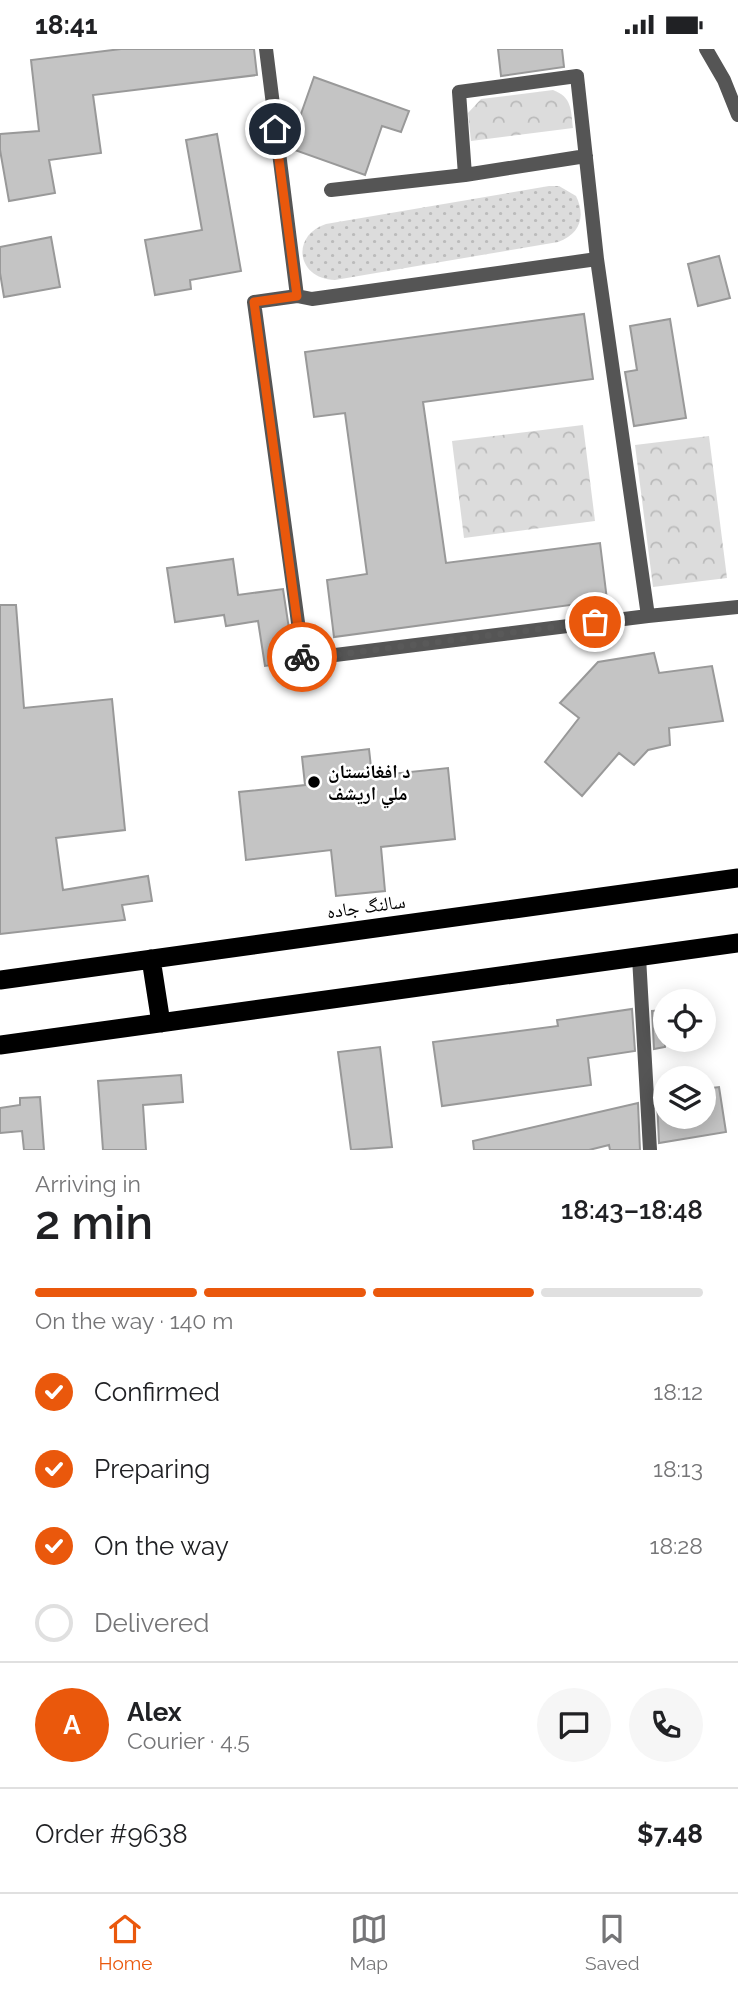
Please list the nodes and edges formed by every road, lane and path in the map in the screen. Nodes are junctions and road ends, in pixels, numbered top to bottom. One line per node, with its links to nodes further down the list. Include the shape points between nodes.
1 (266, 49): 8 (street)
2 (706, 49): 3 (street)
3 (738, 115)
4 (586, 156): 5 (street); 5 (street, via 577,76 459,92); 7 (street)
5 (465, 174): 6 (street)
6 (331, 190)
7 (597, 259): 8 (street, via 312,299); 10 (street)
8 (297, 296): 10 (street, via 254,302 303,659)
9 (738, 607): 10 (street)
10 (648, 616)
11 (738, 878): 14 (highway, سالنگ جاده)
12 (738, 943): 13 (highway)
13 (639, 957): 16 (highway); 18 (street)
14 (151, 959): 15 (highway, سالنگ جاده); 16 (highway)
15 (0, 980)
16 (161, 1023): 17 (highway)
17 (0, 1045)
18 (650, 1150)

